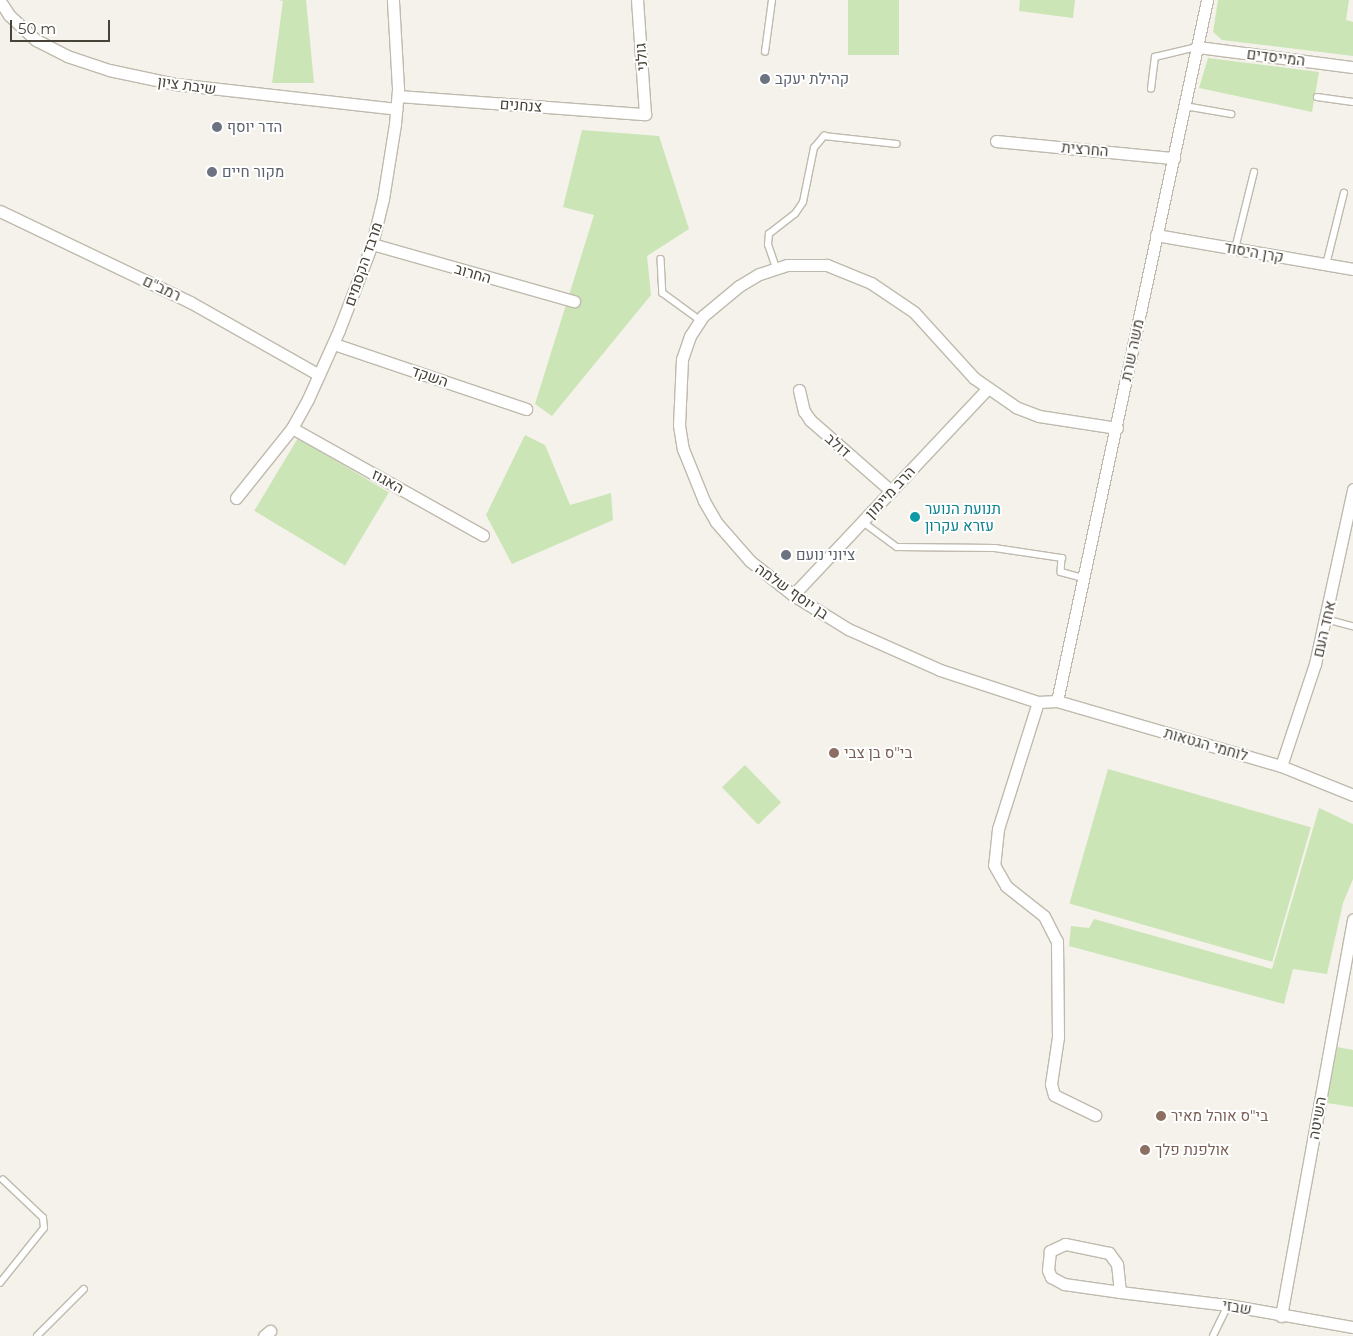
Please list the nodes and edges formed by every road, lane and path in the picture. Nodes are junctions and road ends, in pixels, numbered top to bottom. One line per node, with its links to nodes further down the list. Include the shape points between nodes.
1 (393, 0): 10 (street, מרבד הקסמים)
2 (637, 0): 15 (street, גולני)
3 (772, 0): 7 (lane)
4 (1207, 0): 6 (street, משה שרת)
5 (0, 1): 14 (street, שיבת ציון, via 9,15 36,40 67,56 109,70 175,84)
6 (1198, 47): 8 (street, המייסדים); 9 (lane, via 1155,57); 13 (street, משה שרת)
7 (765, 52)
8 (1353, 67)
9 (1151, 89)
10 (398, 96): 14 (street, מרבד הקסמים); 15 (street, צנחנים)
11 (1317, 96): 12 (lane)
12 (1353, 102)
13 (1185, 106): 16 (lane); 19 (street, משה שרת)
14 (397, 109): 24 (street, מרבד הקסמים, via 390,163)
15 (645, 114)
16 (1231, 114)
17 (996, 141): 19 (street, החרצית)
18 (898, 144): 28 (lane, via 824,136 814,148 803,202 795,214 769,234 768,246)
19 (1174, 158): 23 (street, משה שרת)
20 (1254, 172): 25 (lane)
21 (1344, 193): 27 (lane)
22 (0, 211): 33 (street, רמב"ם, via 190,302)
23 (1156, 235): 25 (street, קרן היסוד); 38 (street, משה שרת)
24 (372, 244): 30 (street, החרוב); 32 (street, מרבד הקסמים)
25 (1235, 249): 27 (street, קרן היסוד)
26 (661, 259): 31 (lane, via 663,293)
27 (1326, 265): 29 (street, קרן היסוד)
28 (776, 268): 31 (street, בן יוסף שלמה, via 759,274 720,299); 34 (street, בן יוסף שלמה, via 808,263 827,265 871,283 914,312 957,362)
29 (1353, 269)
30 (574, 301)
31 (700, 320): 45 (street, בן יוסף שלמה, via 682,359 679,425 683,449 716,522 750,561)
32 (334, 344): 33 (street, מרבד הקסמים); 36 (street, השקד)
33 (319, 375): 37 (street, מרבד הקסמים)
34 (987, 389): 38 (street, בן יוסף שלמה, via 1016,407 1039,416); 40 (street, הרב מיימון)
35 (799, 390): 40 (street, דולב, via 804,411 810,420)
36 (526, 409)
37 (292, 428): 41 (street, מרבד הקסמים); 43 (street, האגוז)
38 (1116, 428): 44 (street, משה שרת)
39 (1353, 488): 46 (street, אחד העם)
40 (891, 491): 42 (street, הרב מיימון)
41 (236, 498)
42 (862, 521): 44 (lane, via 898,547 995,548 1062,558 1061,572); 45 (street, הרב מיימון)
43 (483, 535)
44 (1083, 578): 48 (street, משה שרת)
45 (792, 595): 49 (street, בן יוסף שלמה, via 848,629 906,656)
46 (1326, 619): 47 (lane); 50 (street, אחד העם, via 1315,664)
47 (1353, 626)
48 (1057, 701): 49 (street, בן יוסף שלמה); 50 (street, לוחמי הגטאות)
49 (1038, 702): 53 (street, via 998,829 994,865 1006,886 1044,916 1057,941 1059,1013 1051,1084 1054,1095)
50 (1281, 766): 51 (street, לוחמי הגטאות, via 1308,774)
51 (1353, 795)
52 (1353, 919): 59 (street, השיטה)
53 (1095, 1115)
54 (3, 1180): 55 (lane, via 43,1218 44,1228)
55 (0, 1283)
56 (84, 1289): 61 (lane)
57 (1120, 1292): 57 (street, שבזי, via 1058,1282 1048,1270 1050,1251 1065,1244 1109,1253 1117,1264); 58 (street, שבזי)
58 (1228, 1305): 59 (street, שבזי); 62 (lane)
59 (1282, 1316): 60 (street, שבזי)
60 (1353, 1326)
61 (37, 1336)
62 (1213, 1336)

